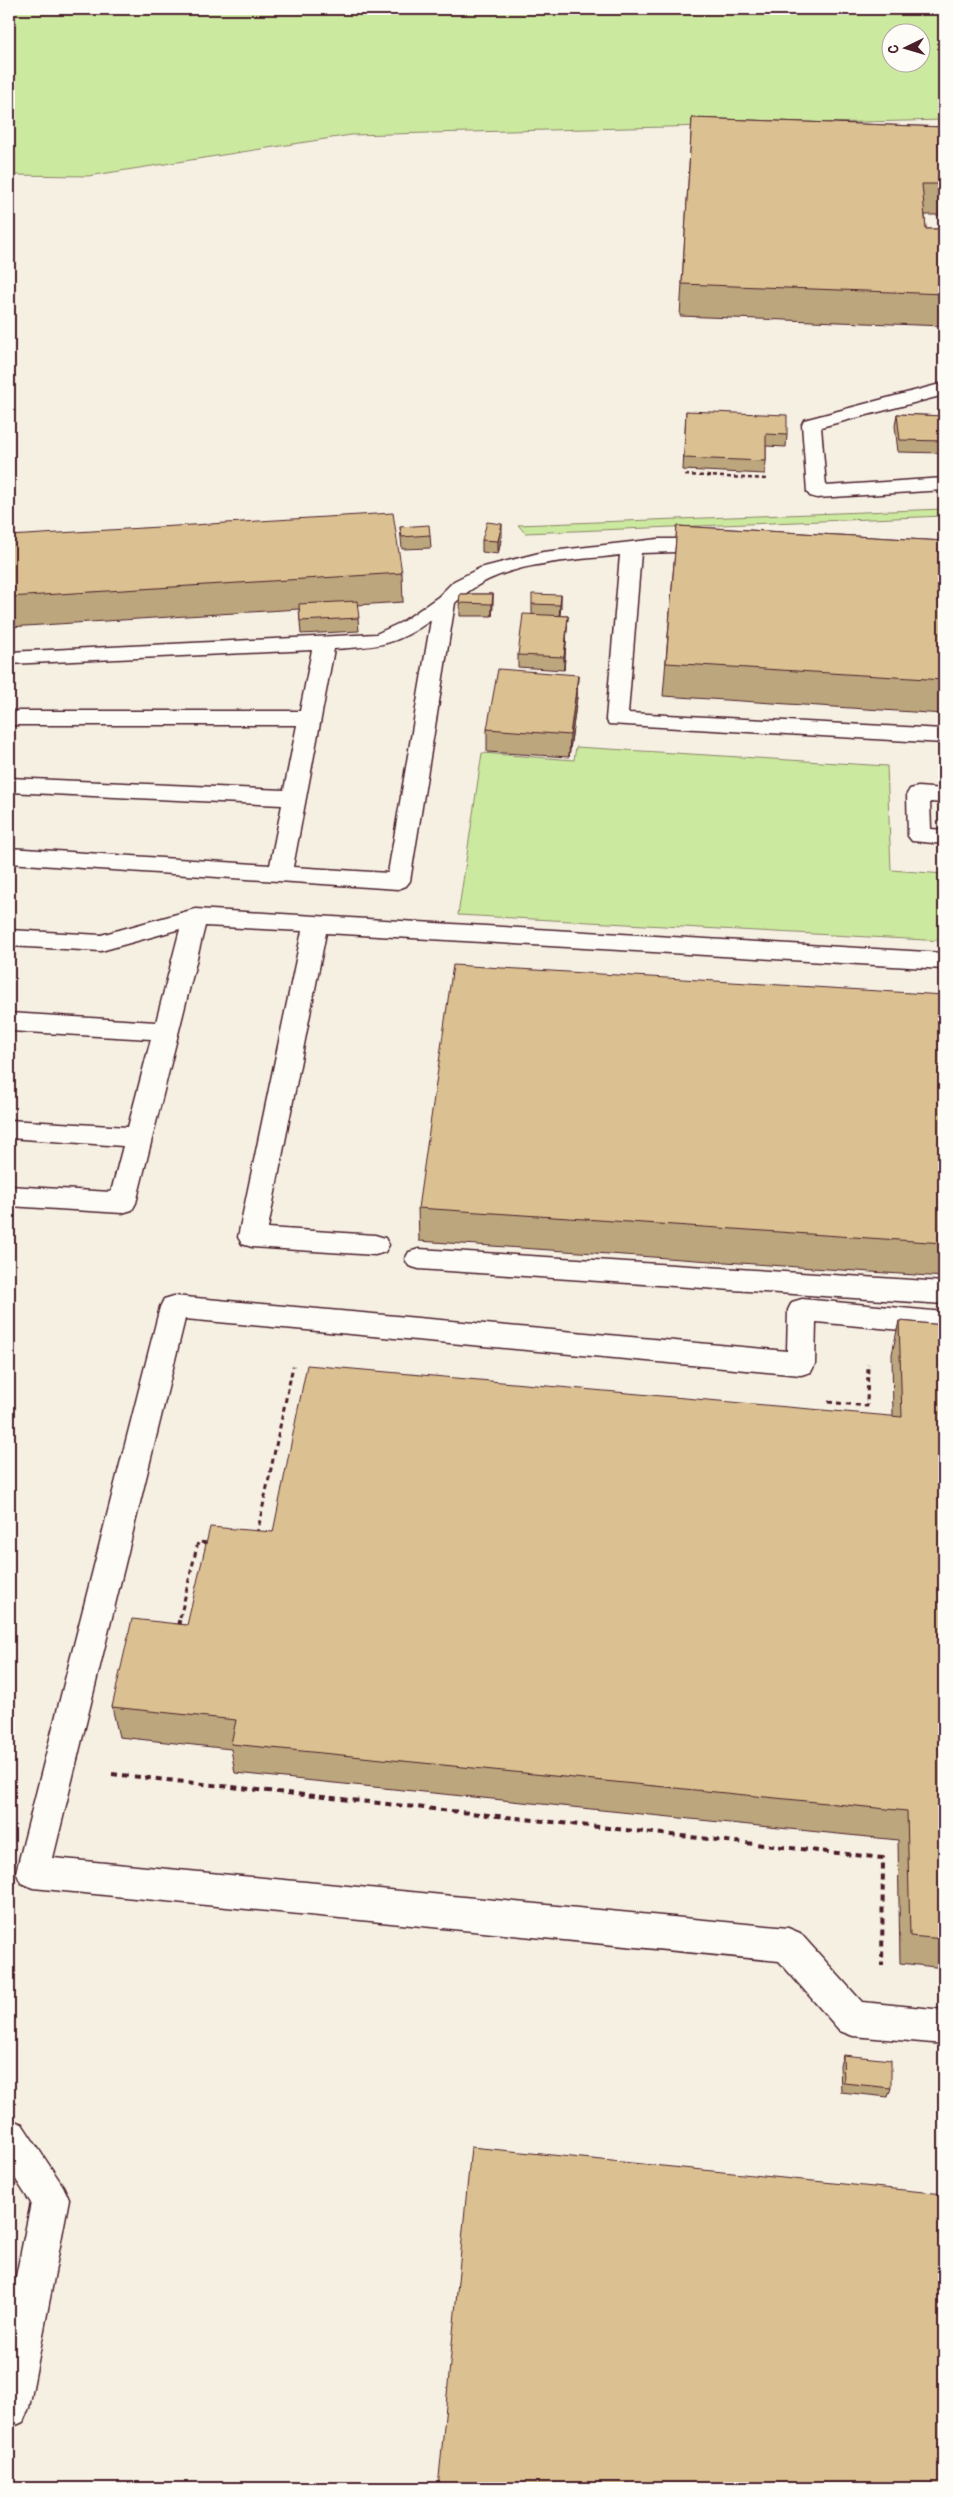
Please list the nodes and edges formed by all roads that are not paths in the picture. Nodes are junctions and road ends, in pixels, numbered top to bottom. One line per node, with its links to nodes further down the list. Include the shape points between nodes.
1 (944, 389): 2 (lane, via 811,424 817,492)
2 (944, 484)
3 (737, 545): 4 (lane)
4 (631, 548): 5 (lane, via 543,558 487,572 461,585); 10 (lane, via 617,719)
5 (445, 601): 6 (lane, via 380,640); 16 (lane, via 398,881)
6 (324, 643): 7 (lane); 9 (lane)
7 (9, 658)
8 (9, 718): 9 (lane)
9 (310, 718): 13 (lane)
10 (944, 736)
11 (9, 785): 13 (lane)
12 (944, 796): 14 (lane, via 918,794 920,836)
13 (294, 798): 16 (lane)
14 (944, 837)
15 (9, 856): 16 (lane)
16 (280, 873)
17 (195, 917): 18 (lane); 19 (lane, via 101,943); 22 (lane)
18 (316, 925): 20 (lane); 26 (lane, via 252,1237)
19 (9, 938)
20 (944, 961)
21 (9, 1022): 22 (lane)
22 (165, 1031): 24 (lane)
23 (9, 1130): 24 (lane)
24 (139, 1137): 25 (lane, via 122,1203)
25 (9, 1196)
26 (375, 1245)
27 (419, 1259): 28 (lane)
28 (944, 1293)
29 (944, 1323): 30 (lane, via 802,1310 801,1364 174,1307 33,1872 788,1944 853,2019)
30 (944, 2026)
31 (9, 2137): 32 (lane, via 50,2199)
32 (9, 2408)

